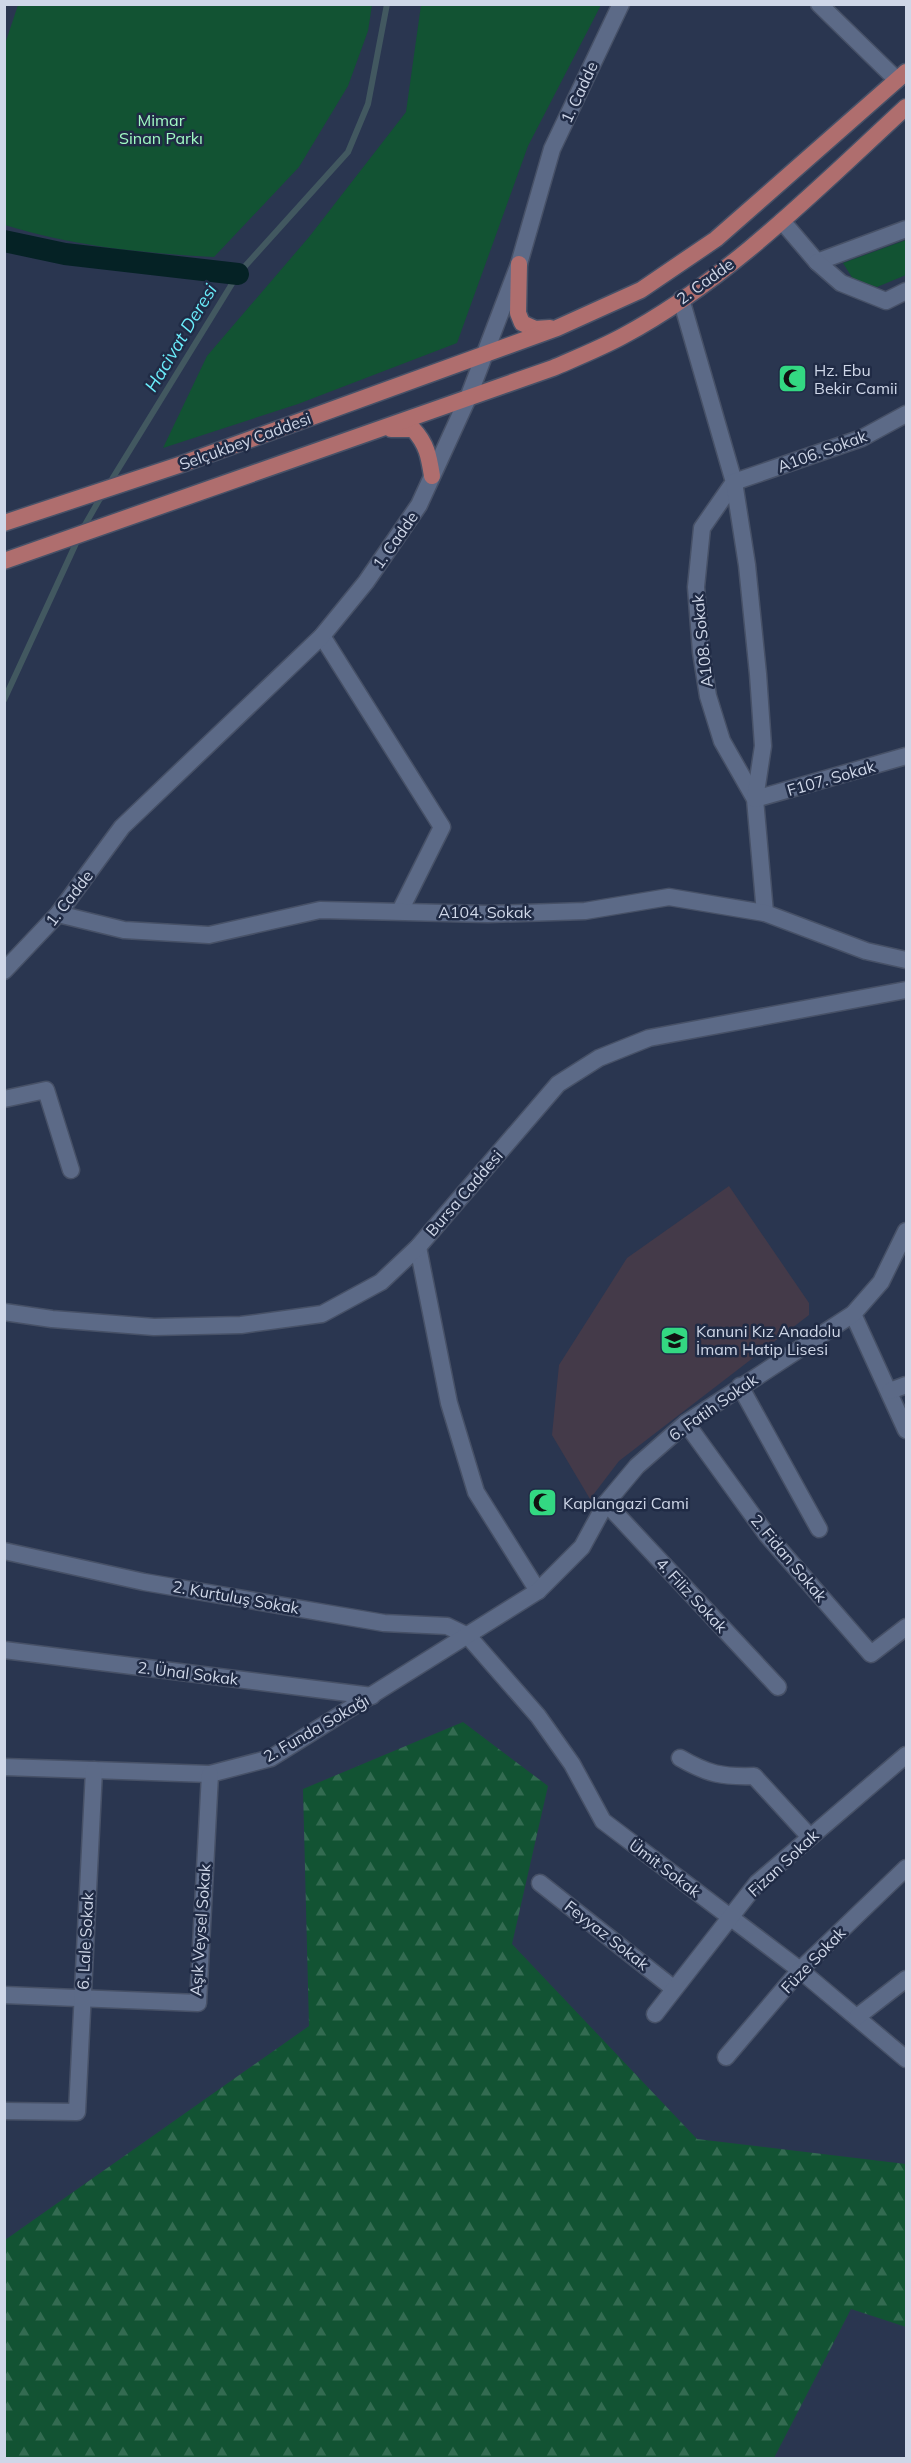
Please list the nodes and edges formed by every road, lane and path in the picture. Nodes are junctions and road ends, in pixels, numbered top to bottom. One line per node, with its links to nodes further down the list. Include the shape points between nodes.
1 (621, 4): 8 (street, 1. Cadde, via 552,149)
2 (819, 4): 3 (street)
3 (902, 76): 11 (main road, 2. Cadde, via 716,239 640,290)
4 (906, 107): 5 (main road, 2. Cadde)
5 (782, 221): 7 (street); 10 (main road, 2. Cadde)
6 (906, 229): 7 (street)
7 (817, 262): 9 (street, via 841,283 886,301)
8 (519, 264): 11 (main road, via 518,314 522,323 535,329); 12 (street, 1. Cadde)
9 (906, 291)
10 (681, 299): 13 (main road, 2. Cadde, via 614,341); 17 (street, A108. Sokak)
11 (557, 328): 12 (main road, 2. Cadde)
12 (484, 355): 13 (street, 1. Cadde); 18 (main road, Selçukbey Caddesi, via 182,464)
13 (468, 398): 15 (main road, Selçukbey Caddesi); 16 (street, 1. Cadde)
14 (906, 414): 17 (street, A106. Sokak, via 862,438)
15 (367, 432): 16 (main road, via 413,429 428,451); 19 (main road, Selçukbey Caddesi)
16 (432, 476): 20 (street, 1. Cadde, via 419,505 366,582)
17 (734, 482): 22 (street, A108. Sokak, via 747,565 763,746); 22 (street, A108. Sokak, via 702,528 696,587 708,696 722,741)
18 (4, 523)
19 (4, 561)
20 (322, 636): 23 (street, via 442,827); 25 (street, 1. Cadde, via 122,827)
21 (906, 756): 22 (street, F107. Sokak)
22 (755, 799): 24 (street, A108. Sokak)
23 (400, 911): 24 (street, A104. Sokak, via 585,911 669,897); 25 (street, A104. Sokak, via 320,910 209,935 123,930)
24 (765, 913): 26 (street, A104. Sokak, via 866,951)
25 (58, 914): 27 (street, 1. Cadde)
26 (906, 960)
27 (4, 970)
28 (906, 990): 32 (street, Bursa Caddesi, via 649,1038 599,1058 558,1084)
29 (4, 1099): 30 (street, via 46,1090)
30 (71, 1170)
31 (906, 1231): 34 (street, 6. Fatih Sokak)
32 (418, 1246): 35 (street, Bursa Caddesi, via 381,1282 322,1314 241,1325 154,1327); 45 (street, via 449,1403 476,1492)
33 (906, 1260): 34 (street)
34 (881, 1282): 36 (street, 6. Fatih Sokak)
35 (4, 1312)
36 (853, 1314): 38 (street, 6. Fatih Sokak); 39 (street)
37 (906, 1385): 39 (street)
38 (740, 1386): 40 (street, 6. Fatih Sokak); 43 (street)
39 (890, 1391): 41 (street)
40 (686, 1423): 42 (street, 6. Fatih Sokak, via 637,1466); 46 (street, 2. Fidan Sokak, via 767,1535 870,1654)
41 (906, 1430)
42 (606, 1503): 45 (street, 6. Fatih Sokak, via 582,1547); 49 (street, 4. Filiz Sokak)
43 (819, 1529)
44 (4, 1551): 47 (street, 2. Kurtuluş Sokak, via 144,1582 373,1621 447,1626)
45 (538, 1591): 47 (street, 6. Fatih Sokak)
46 (906, 1627)
47 (468, 1636): 50 (street, 2. Funda Sokağı); 59 (street, Ümit Sokak, via 538,1716 572,1764 603,1821)
48 (4, 1650): 50 (street, 2. Ünal Sokak)
49 (778, 1687)
50 (372, 1696): 55 (street, 2. Funda Sokağı, via 271,1758)
51 (906, 1755): 56 (street, Fizan Sokak)
52 (680, 1758): 56 (street, via 725,1777 754,1776)
53 (4, 1767): 54 (street, 2. Funda Sokağı)
54 (94, 1770): 55 (street, 2. Funda Sokağı); 64 (street, 6. Lale Sokak)
55 (210, 1774): 64 (street, Aşık Veysel Sokak, via 198,2002)
56 (810, 1837): 59 (street, Fizan Sokak, via 757,1883)
57 (906, 1868): 60 (street, Füze Sokak)
58 (540, 1883): 62 (street, Feyyaz Sokak)
59 (729, 1916): 60 (street, Ümit Sokak); 62 (street, Fizan Sokak)
60 (800, 1970): 66 (street, Ümit Sokak); 67 (street, Füze Sokak)
61 (906, 1979): 66 (street)
62 (673, 1988): 65 (street, Fizan Sokak)
63 (4, 1995): 64 (street, Aşık Veysel Sokak)
64 (83, 1998): 69 (street, 6. Lale Sokak, via 77,2112)
65 (655, 2014)
66 (857, 2017): 68 (street, Ümit Sokak)
67 (726, 2057)
68 (906, 2059)
69 (4, 2110)

